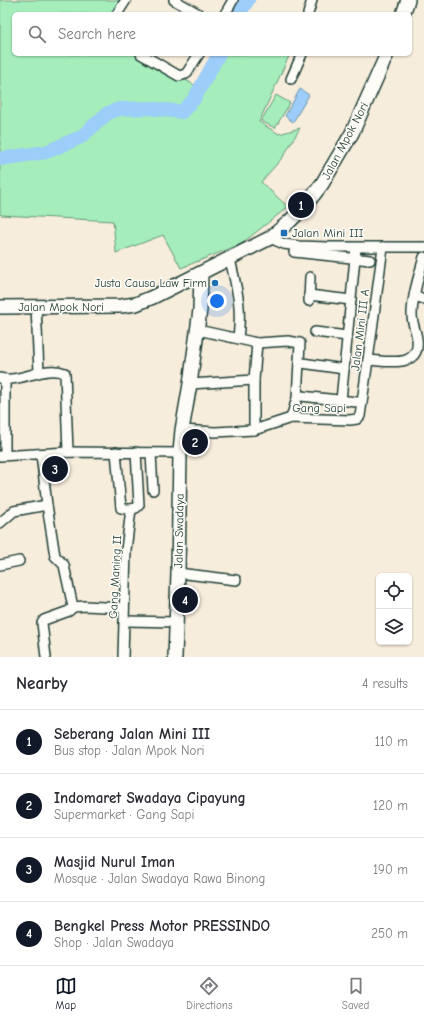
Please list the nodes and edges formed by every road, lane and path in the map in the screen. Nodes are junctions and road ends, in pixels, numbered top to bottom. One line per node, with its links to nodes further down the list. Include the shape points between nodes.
1 (126, 0): 6 (street)
2 (174, 0): 7 (street)
3 (233, 0): 8 (street)
4 (312, 0): 9 (street)
5 (408, 0): 10 (main road)
6 (117, 12)
7 (195, 12)
8 (226, 12)
9 (309, 12)
10 (404, 12)
11 (144, 56): 12 (street, via 179,76 186,74)
12 (198, 56)
13 (301, 56): 15 (street)
14 (386, 56): 16 (main road, Jalan Mpok Nori, via 352,133 322,184 304,207)
15 (291, 79)
16 (270, 238): 19 (street, via 298,246); 23 (main road, Jalan Mpok Nori)
17 (382, 247): 18 (street); 19 (street); 37 (street, Jalan Mini III A)
18 (424, 247)
19 (356, 248): 22 (street)
20 (294, 252): 22 (street)
21 (424, 257): 27 (street)
22 (355, 258): 24 (street); 29 (street)
23 (230, 259): 25 (main road, Jalan Mpok Nori); 35 (street, via 239,295)
24 (370, 260)
25 (201, 273): 31 (main road, Jalan Mpok Nori, via 153,297 128,306); 32 (main road, Jalan Swadaya)
26 (310, 277): 29 (street, via 309,298)
27 (414, 296): 28 (street); 37 (street, via 412,318 418,340 416,352 404,361)
28 (424, 299)
29 (351, 300): 34 (street)
30 (0, 307): 31 (main road, Jalan Mpok Nori)
31 (36, 307): 40 (street)
32 (198, 330): 35 (street); 43 (main road, Jalan Swadaya)
33 (315, 332): 34 (street)
34 (347, 336): 39 (street)
35 (238, 338): 36 (street)
36 (257, 343): 42 (street); 48 (street, via 300,343 297,398)
37 (368, 360): 47 (street, Jalan Mini III A)
38 (302, 363): 39 (street)
39 (344, 368): 45 (street)
40 (39, 372): 41 (street); 51 (street, via 65,373)
41 (2, 378): 57 (street)
42 (254, 380): 43 (street); 50 (street)
43 (190, 384): 49 (main road, Jalan Swadaya)
44 (301, 396): 45 (street)
45 (341, 400): 46 (street)
46 (357, 402)
47 (360, 416): 48 (street, Gang Sapi, via 358,419 350,420)
48 (291, 418): 50 (street, Gang Sapi)
49 (182, 430): 50 (street, Gang Sapi); 55 (main road, Jalan Swadaya)
50 (254, 430)
51 (68, 452): 52 (street); 56 (street)
52 (116, 452): 53 (street); 60 (street, via 121,508)
53 (136, 452): 54 (street); 60 (street, Gang Maning II)
54 (151, 453): 55 (street); 58 (street)
55 (180, 453): 64 (main road, Jalan Swadaya)
56 (41, 454): 57 (street); 59 (street)
57 (2, 455)
58 (153, 490)
59 (47, 505): 61 (street, via 14,511); 66 (street, via 55,556 64,565)
60 (135, 506): 67 (street, Gang Maning II, via 126,550)
61 (0, 523)
62 (19, 560): 63 (street)
63 (0, 565)
64 (178, 573): 65 (street); 69 (main road, Jalan Swadaya)
65 (236, 580)
66 (73, 607): 67 (street); 70 (street, via 42,623)
67 (124, 608): 68 (street, Gang Maning II)
68 (125, 621): 69 (street); 71 (street, Gang Maning II)
69 (177, 622): 72 (main road, Jalan Swadaya)
70 (46, 657)
71 (123, 657)
72 (175, 657)

